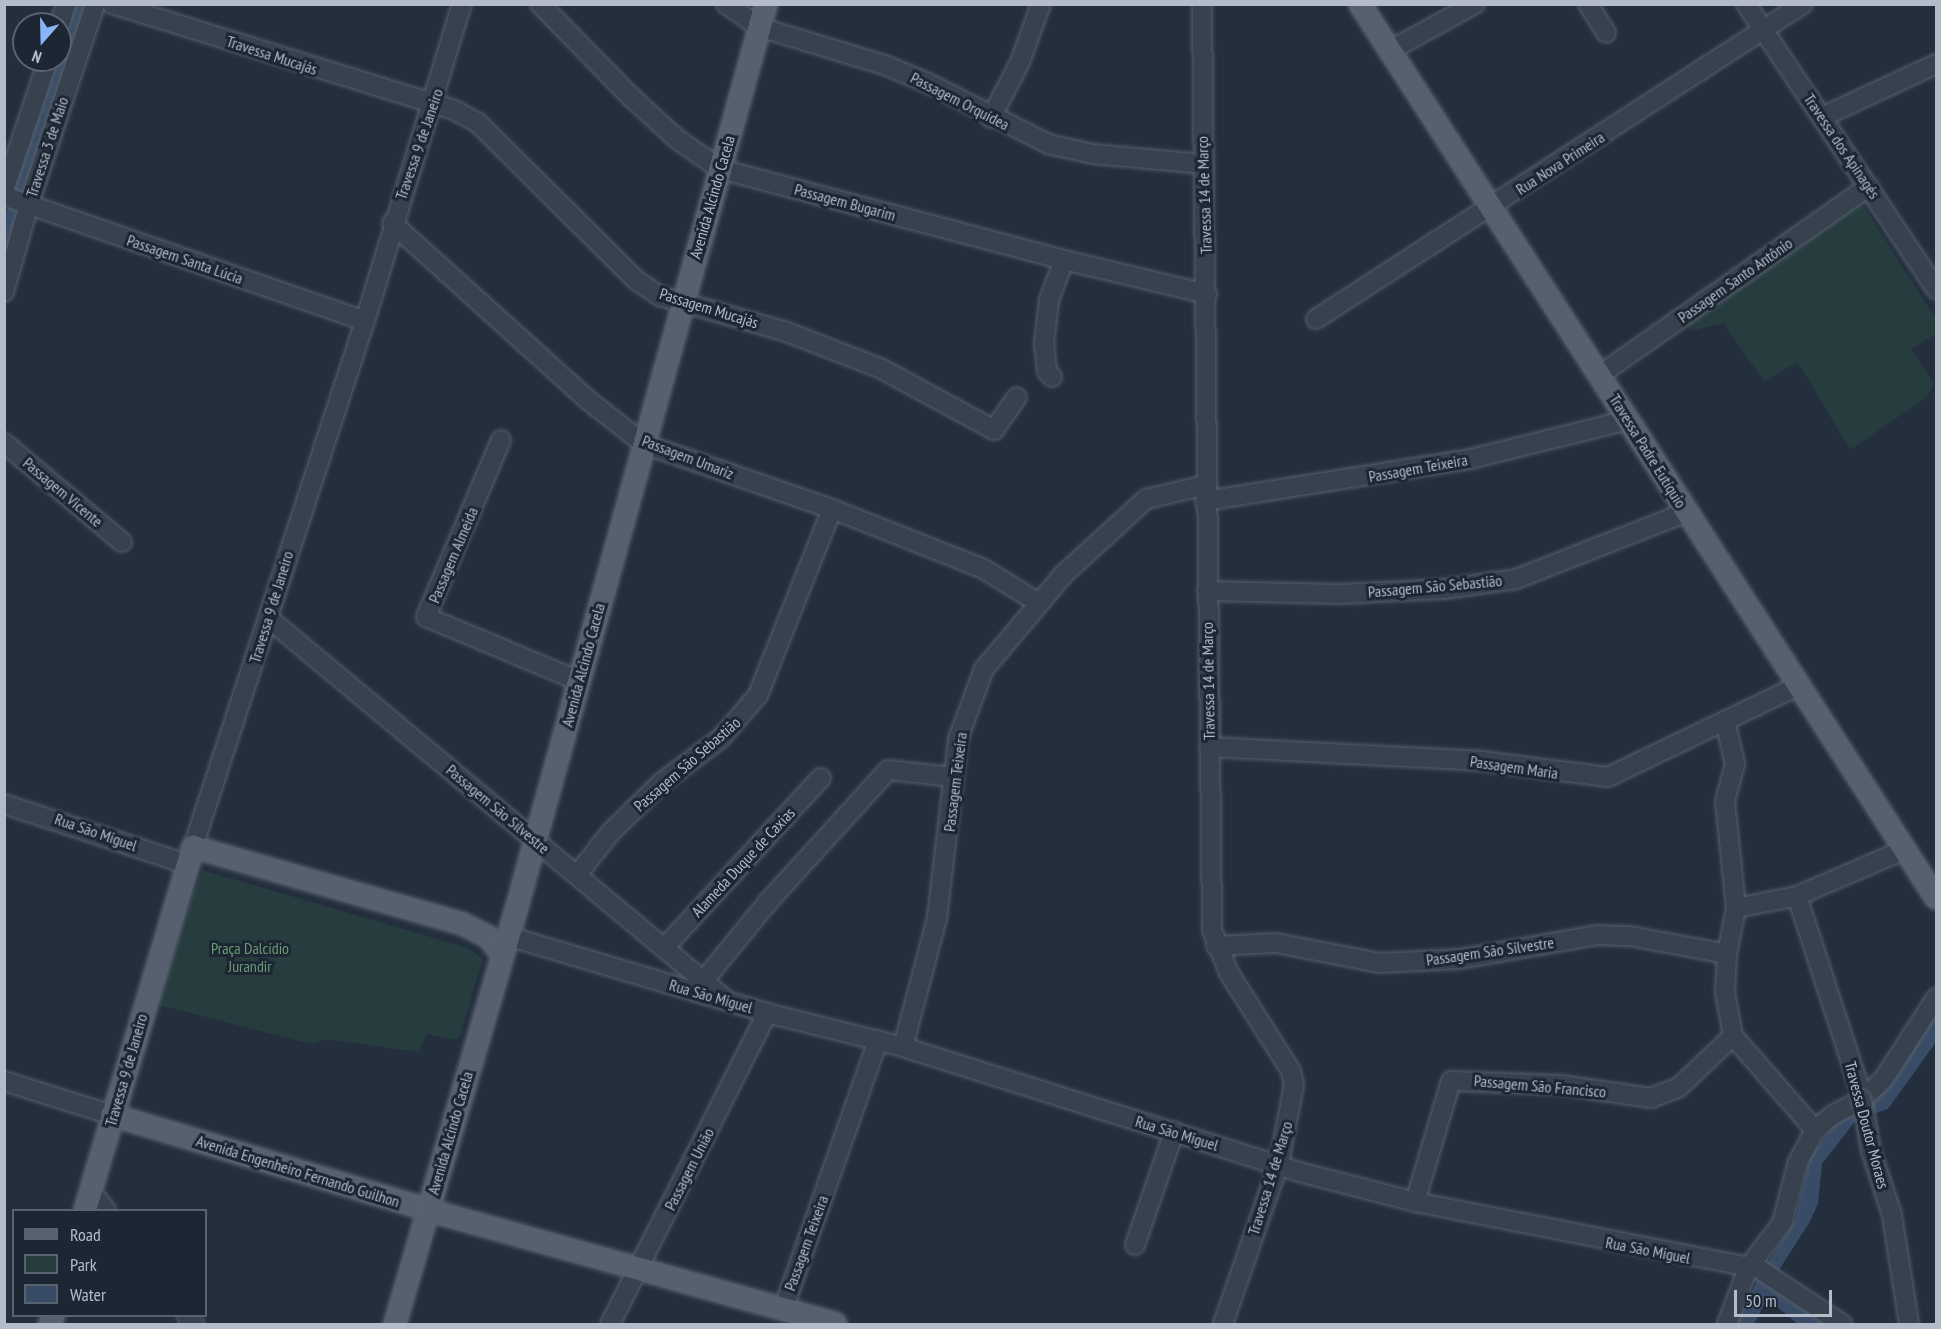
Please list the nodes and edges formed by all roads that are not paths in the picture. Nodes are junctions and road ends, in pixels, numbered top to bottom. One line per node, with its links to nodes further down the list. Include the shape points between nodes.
1 (95, 4): 27 (street, Travessa 3 de Maio)
2 (112, 4): 20 (street, Travessa Mucajás)
3 (462, 4): 20 (street, Travessa 9 de Janeiro)
4 (540, 4): 24 (street, Passagem Bugarim, via 630,96 677,139)
5 (726, 4): 14 (street, Passagem Orquídea)
6 (766, 4): 14 (main road, Avenida Alcindo Cacela)
7 (1041, 4): 22 (street, via 1020,62)
8 (1203, 4): 23 (street, Travessa 14 de Março)
9 (1360, 4): 17 (main road, Travessa Padre Eutíquio)
10 (1475, 4): 17 (street)
11 (1588, 4): 16 (street)
12 (1746, 4): 15 (street, Travessa dos Apinagés)
13 (1803, 4): 15 (street, Rua Nova Primeira)
14 (759, 27): 22 (street, Passagem Orquídea, via 887,66); 24 (main road, Avenida Alcindo Cacela)
15 (1763, 31): 21 (street, Travessa dos Apinagés); 28 (street, Rua Nova Primeira)
16 (1606, 33)
17 (1389, 51): 28 (main road, Travessa Padre Eutíquio)
18 (1936, 64): 21 (street)
19 (44, 72): 26 (street, Travessa 3 de Maio)
20 (432, 106): 29 (street, Travessa 9 de Janeiro); 34 (street, Passagem Mucajás, via 454,110 477,122 636,280 660,296)
21 (1822, 117): 25 (street, Travessa dos Apinagés)
22 (991, 118): 23 (street, Passagem Orquídea, via 1048,144 1093,154)
23 (1202, 164): 33 (street, Travessa 14 de Março)
24 (720, 169): 30 (street, Passagem Bugarim); 34 (main road, Avenida Alcindo Cacela)
25 (1869, 186): 31 (street, Travessa dos Apinagés); 37 (street, Passagem Santo Antônio)
26 (5, 195): 27 (street, Passagem Santa Lúcia)
27 (27, 204): 32 (street, Travessa 3 de Maio); 36 (street, Passagem Santa Lúcia)
28 (1491, 208): 35 (street, Rua Nova Primeira); 37 (main road, Travessa Padre Eutíquio)
29 (392, 223): 36 (street, Travessa 9 de Janeiro); 43 (street, Passagem Umariz, via 588,400)
30 (1064, 261): 33 (street, Passagem Bugarim); 38 (street, via 1049,300 1044,344 1047,371)
31 (1935, 284)
32 (4, 292)
33 (1207, 294): 44 (street, Travessa 14 de Março)
34 (683, 303): 39 (street, Passagem Mucajás, via 784,331 880,368 994,430); 43 (main road, Avenida Alcindo Cacela)
35 (1316, 318)
36 (364, 321): 50 (street, Travessa 9 de Janeiro)
37 (1601, 374): 40 (main road, Travessa Padre Eutíquio)
38 (1052, 377)
39 (1017, 398)
40 (1628, 420): 44 (street, Passagem Teixeira, via 1470,459); 46 (main road, Travessa Padre Eutíquio)
41 (501, 440): 51 (street, Passagem Almeida, via 426,617)
42 (4, 443): 47 (street, Passagem Vicente)
43 (644, 444): 45 (street, Passagem Umariz); 51 (main road, Avenida Alcindo Cacela)
44 (1206, 493): 48 (street, Travessa 14 de Março); 49 (street, Passagem Teixeira, via 1146,499 1092,546)
45 (832, 508): 49 (street, Passagem Umariz, via 982,567); 61 (street, Passagem São Sebastião, via 758,695 721,738 660,783 611,832)
46 (1687, 512): 48 (street, Passagem São Sebastião, via 1516,579 1340,594); 52 (main road, Travessa Padre Eutíquio)
47 (122, 542)
48 (1207, 591): 54 (street, Travessa 14 de Março)
49 (1039, 603): 55 (street, Passagem Teixeira, via 984,669 964,717)
50 (268, 618): 58 (street, Passagem São Silvestre); 60 (street, Travessa 9 de Janeiro)
51 (579, 681): 58 (main road, Avenida Alcindo Cacela)
52 (1798, 686): 53 (street, Passagem Maria); 59 (main road, Travessa Padre Eutíquio)
53 (1725, 721): 54 (street, Passagem Maria, via 1608,777 1481,761); 64 (street, via 1735,764 1725,801)
54 (1209, 747): 68 (street, Travessa 14 de Março, via 1211,909)
55 (954, 777): 71 (street, via 888,770 768,902); 77 (street, Passagem Teixeira, via 937,918)
56 (821, 778): 69 (street, Alameda Duque de Caxias)
57 (4, 804): 60 (street, Rua São Miguel)
58 (535, 840): 61 (street, Passagem São Silvestre); 65 (main road, Avenida Alcindo Cacela)
59 (1904, 850): 62 (street); 63 (main road, Travessa Padre Eutíquio)
60 (190, 855): 66 (main road, Rua São Miguel); 80 (main road, Travessa 9 de Janeiro)
61 (577, 875): 69 (street, Passagem São Silvestre)
62 (1797, 896): 64 (street); 79 (street, Travessa Doutor Moraes)
63 (1936, 897)
64 (1736, 908): 70 (street)
65 (514, 914): 66 (main road, Rua São Miguel, via 489,926); 67 (main road, Avenida Alcindo Cacela)
66 (463, 924): 67 (main road, Rua São Miguel)
67 (505, 945): 73 (street, Rua São Miguel); 87 (main road, Avenida Alcindo Cacela)
68 (1216, 946): 70 (street, Passagem São Silvestre, via 1276,944 1380,963 1460,959 1597,935 1630,936); 83 (street, Travessa 14 de Março, via 1290,1071 1294,1095)
69 (665, 947): 71 (street, Passagem São Silvestre)
70 (1727, 954): 75 (street, via 1725,993)
71 (704, 980): 73 (street, Passagem São Silvestre)
72 (1936, 998): 79 (street, via 1896,1065)
73 (728, 1001): 74 (street, Rua São Miguel)
74 (767, 1013): 76 (street, Rua São Miguel); 89 (street, Passagem União)
75 (1732, 1036): 81 (street); 85 (street, Passagem São Francisco, via 1697,1073 1678,1087 1651,1098 1561,1085 1451,1081)
76 (878, 1040): 77 (street, Rua São Miguel); 91 (street, Passagem Teixeira)
77 (903, 1047): 82 (street, Rua São Miguel)
78 (4, 1082): 80 (street, Avenida Engenheiro Fernando Guilhon)
79 (1863, 1101): 81 (street, via 1833,1115); 98 (street, Travessa Doutor Moraes, via 1871,1150 1892,1215)
80 (112, 1115): 84 (main road, Travessa 9 de Janeiro); 87 (main road, Avenida Engenheiro Fernando Guilhon)
81 (1815, 1130): 90 (street, via 1798,1162 1782,1222)
82 (1174, 1132): 83 (street, Rua São Miguel); 88 (street)
83 (1279, 1162): 85 (street, Rua São Miguel); 95 (street, Travessa 14 de Março)
84 (88, 1201): 86 (street)
85 (1415, 1202): 90 (street, Rua São Miguel)
86 (104, 1209)
87 (428, 1210): 89 (main road, Avenida Engenheiro Fernando Guilhon); 92 (main road, Avenida Alcindo Cacela)
88 (1135, 1245)
89 (640, 1268): 91 (main road, Avenida Engenheiro Fernando Guilhon); 93 (street, Passagem União)
90 (1760, 1271): 96 (street); 97 (street, Rua São Miguel)
91 (783, 1310): 94 (main road, Avenida Engenheiro Fernando Guilhon)
92 (395, 1324)
93 (610, 1324)
94 (835, 1324)
95 (1223, 1324)
96 (1727, 1324)
97 (1842, 1324)
98 (1909, 1324)

